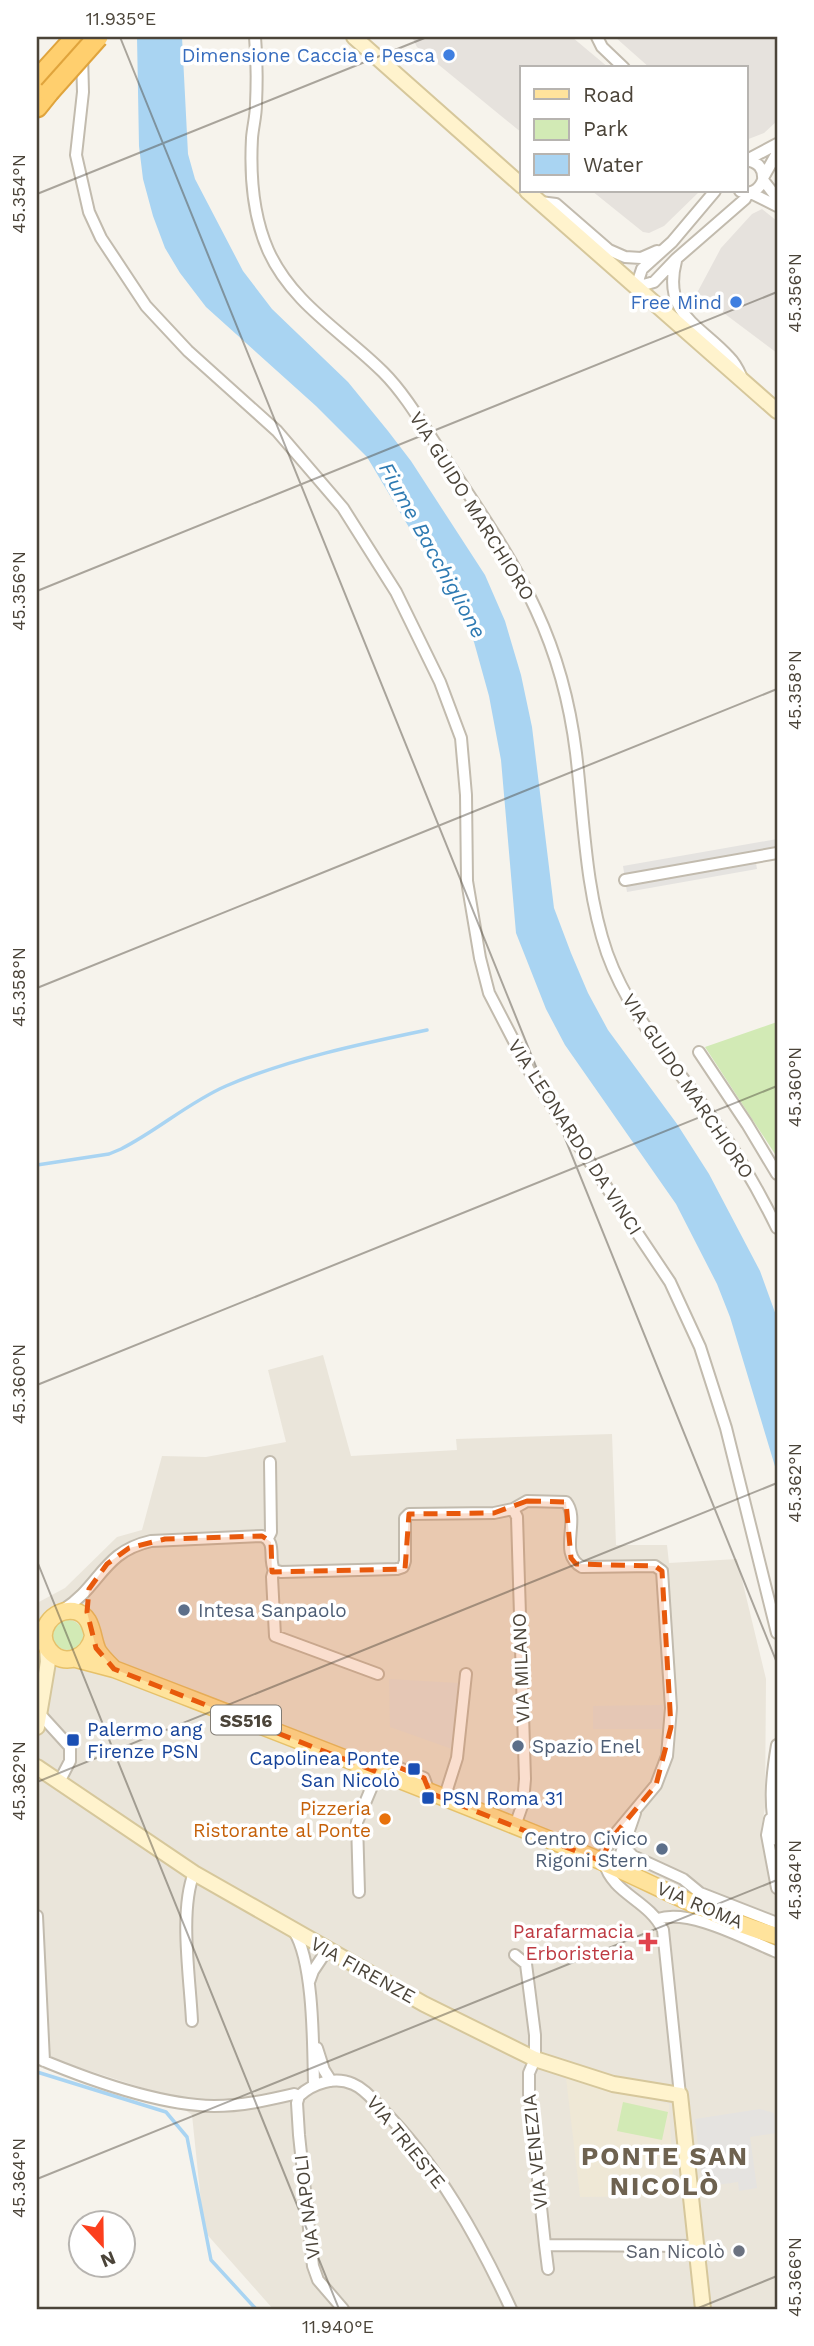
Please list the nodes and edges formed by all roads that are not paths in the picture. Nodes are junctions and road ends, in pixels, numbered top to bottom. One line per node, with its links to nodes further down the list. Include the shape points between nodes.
1 (76, 37): 8 (highway)
2 (81, 37): 41 (street, VIA LEONARDO DA VINCI, via 83,92 76,155 89,212 101,239 146,306 188,351 277,431 343,508 396,592 440,682 461,738 467,881 489,993 531,1074 670,1282 700,1347 726,1428)
3 (98, 37): 8 (highway, bridge)
4 (255, 37): 33 (street, VIA GUIDO MARCHIORO, via 251,169 256,215 268,250 308,308 385,374 417,416 536,609 565,691 590,880 600,931 621,989 752,1178)
5 (354, 37): 14 (street)
6 (597, 37): 7 (street)
7 (623, 66)
8 (41, 93)
9 (777, 144): 11 (street)
10 (777, 153): 13 (street)
11 (748, 159)
12 (748, 161): 13 (street, via 758,164)
13 (764, 178): 15 (street, via 759,188); 19 (street)
14 (520, 184)
15 (748, 191)
16 (528, 192): 20 (street)
17 (714, 192): 22 (street)
18 (746, 192): 21 (street); 23 (street, via 745,199)
19 (777, 198)
20 (540, 202): 22 (street, via 556,204 609,250 625,257 654,253); 26 (street)
21 (777, 206)
22 (671, 242): 24 (street)
23 (676, 259): 25 (street); 27 (street, via 672,284 682,313 731,358)
24 (652, 260): 25 (street); 26 (street, via 642,268)
25 (665, 272): 26 (street, via 654,282)
26 (636, 287): 27 (street)
27 (746, 384): 28 (street)
28 (777, 411)
29 (777, 853): 30 (street)
30 (625, 880)
31 (699, 1052): 32 (street)
32 (777, 1174)
33 (777, 1228)
34 (270, 1462): 36 (street)
35 (513, 1509): 37 (street, via 409,1514 405,1518 405,1561 397,1569); 54 (street, via 527,1501 566,1502 570,1557 582,1567 654,1566 662,1571 671,1707 669,1746 656,1785); 56 (street, VIA MILANO, via 517,1517 525,1779)
36 (268, 1538): 37 (street); 38 (street, via 189,1538 139,1544 118,1554)
37 (274, 1570): 46 (street, via 275,1636)
38 (89, 1589): 39 (street); 40 (street, via 86,1603)
39 (50, 1617): 40 (main road, via 79,1613); 42 (main road)
40 (91, 1629): 43 (main road, via 88,1650); 44 (main road, via 101,1655)
41 (777, 1633)
42 (43, 1643): 43 (main road, SS516, via 52,1654); 45 (street)
43 (71, 1659): 44 (main road, VIA ROMA / SS516); 45 (street)
44 (114, 1669): 51 (main road, VIA ROMA / SS516)
45 (47, 1672): 48 (street)
46 (378, 1674)
47 (466, 1674): 53 (street, via 457,1758)
48 (38, 1720): 52 (street, via 70,1747 70,1761)
49 (777, 1745): 55 (street)
50 (37, 1767): 52 (street, VIA FIRENZE)
51 (377, 1772): 53 (main road, VIA ROMA / SS516); 63 (street, via 357,1822)
52 (60, 1782): 61 (street, VIA FIRENZE)
53 (437, 1796): 56 (main road, VIA ROMA / SS516)
54 (636, 1810): 57 (street); 59 (street)
55 (772, 1817): 58 (street); 62 (street, via 767,1836)
56 (515, 1826): 60 (main road, VIA ROMA / SS516)
57 (611, 1839): 59 (street, VIA ROMA); 60 (street)
58 (777, 1840)
59 (624, 1847): 60 (street); 66 (street, VIA ROMA, via 700,1893)
60 (607, 1864): 65 (street, via 615,1884); 68 (main road, VIA ROMA / SS516, via 699,1907)
61 (194, 1873): 67 (street, VIA FIRENZE); 75 (street, via 186,1907)
62 (777, 1888)
63 (359, 1892)
64 (37, 1916): 69 (street)
65 (658, 1919): 71 (street, VIA ROMA, via 685,1917); 81 (street)
66 (777, 1923)
67 (294, 1931): 70 (street, VIA FIRENZE); 73 (street)
68 (777, 1936)
69 (38, 1941): 78 (street)
70 (323, 1948): 73 (street, via 312,1949); 74 (street); 77 (street, VIA FIRENZE)
71 (777, 1952)
72 (515, 1955): 77 (street, via 526,1964)
73 (306, 1965): 74 (street)
74 (308, 1989): 76 (street)
75 (192, 2021)
76 (313, 2031): 79 (street); 80 (street)
77 (535, 2059): 81 (street, VIA FIRENZE, via 613,2084); 83 (street, VIA VENEZIA, via 529,2073 529,2094)
78 (40, 2060): 82 (street, via 187,2104 233,2105)
79 (331, 2081): 80 (street, VIA TRIESTE); 87 (street, VIA TRIESTE, via 363,2090 415,2148 482,2250)
80 (314, 2085): 82 (street, VIA TRIESTE)
81 (680, 2095): 84 (street)
82 (299, 2096): 86 (street, VIA NAPOLI, via 313,2266 318,2280)
83 (545, 2245): 84 (street); 85 (street, VIA VENEZIA)
84 (697, 2246): 88 (street)
85 (548, 2269)
86 (343, 2309)
87 (511, 2309)
88 (704, 2309)

